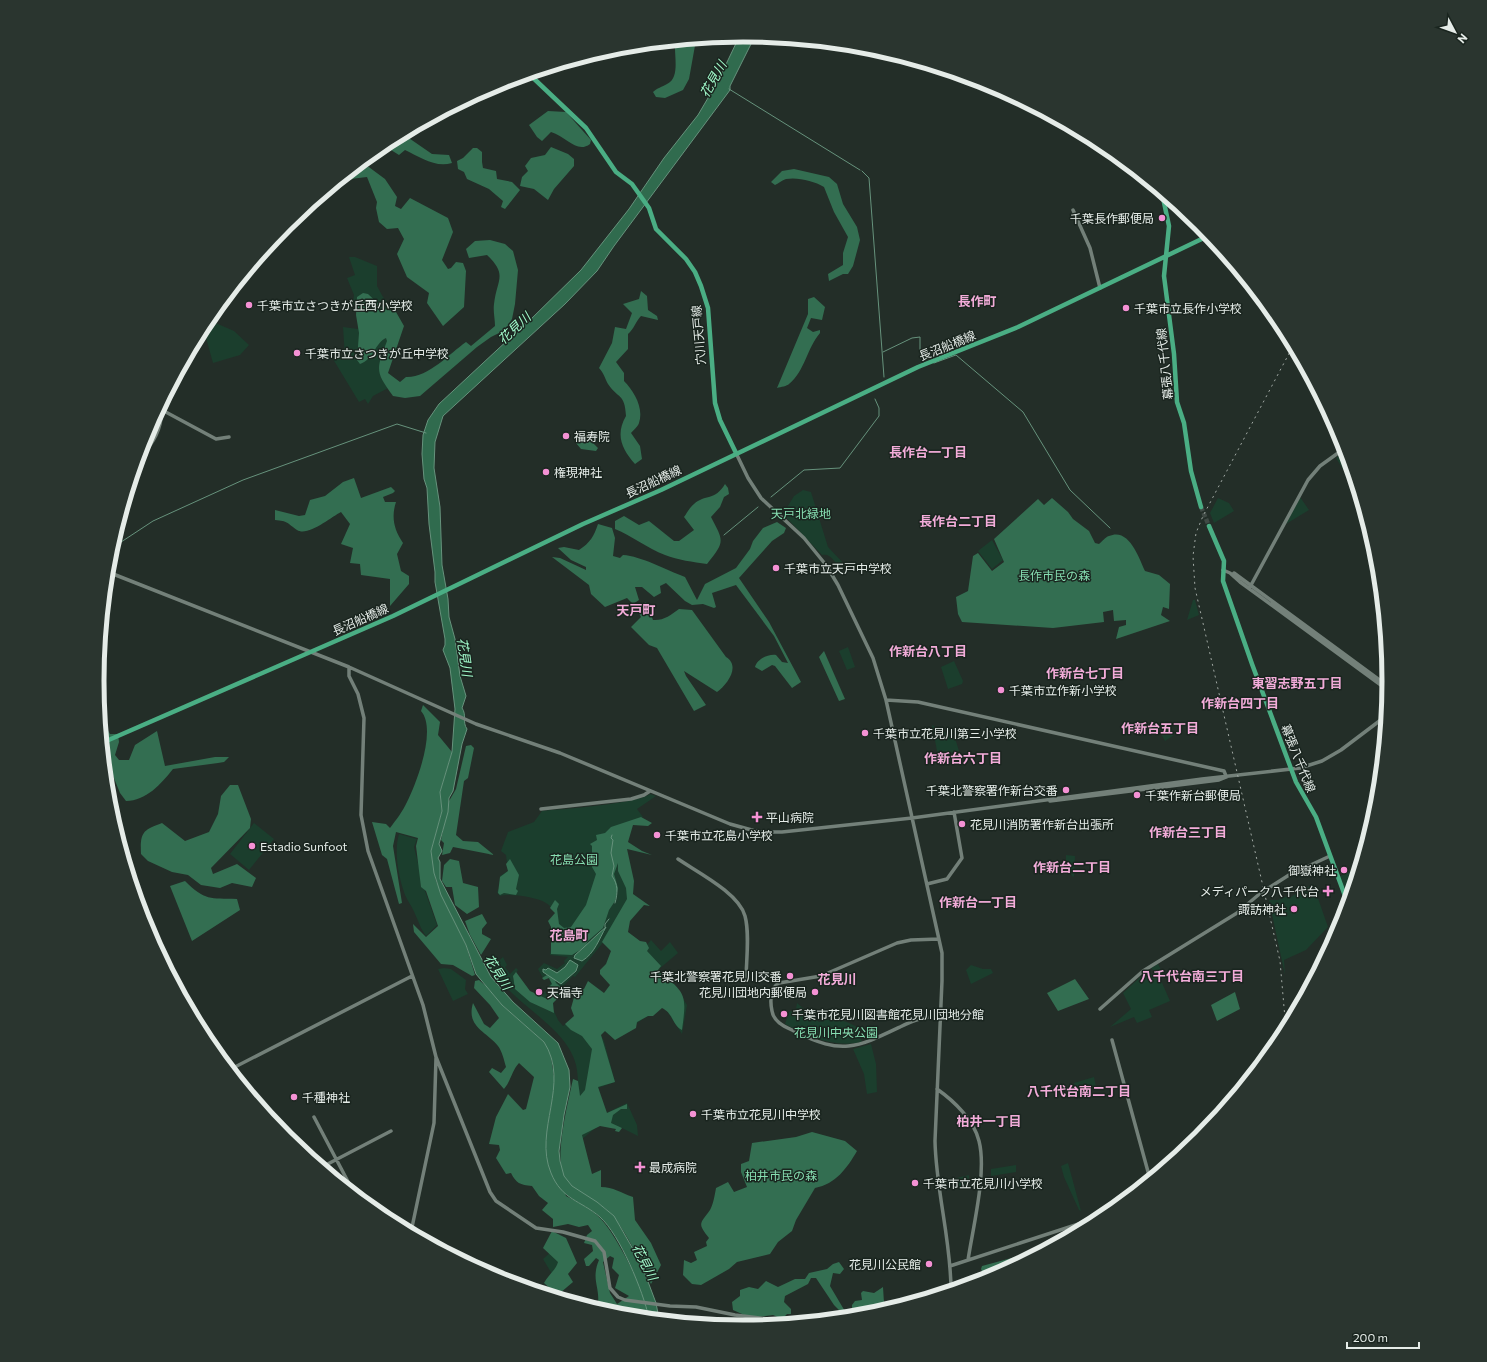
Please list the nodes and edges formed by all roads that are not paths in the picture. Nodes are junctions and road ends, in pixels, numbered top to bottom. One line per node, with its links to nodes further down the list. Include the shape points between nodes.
1 (533, 78): 12 (main road, 穴川天戸線, via 586,128 616,172 632,184 652,213 656,229 686,259 701,286 709,316 715,403 722,425)
2 (1163, 200): 5 (main road, 幕張八千代線, via 1169,226)
3 (1073, 210): 6 (street, via 1091,251)
4 (1204, 239): 5 (main road, 長沼船橋線)
5 (1166, 257): 6 (main road, 長沼船橋線); 13 (main road, 幕張八千代線, via 1164,276 1177,402 1184,423 1192,479)
6 (1100, 288): 12 (main road, 長沼船橋線, via 1018,327 918,367)
7 (165, 410): 9 (street, via 216,439)
8 (161, 418): 10 (street, via 156,437)
9 (229, 436)
10 (149, 446)
11 (1340, 452): 17 (street, via 1320,466 1308,480)
12 (736, 453): 18 (main road, 長沼船橋線, via 392,616); 22 (street, via 757,494 810,545 831,572 872,658)
13 (1201, 506)
14 (1209, 526): 15 (main road, 幕張八千代線, via 1224,561)
15 (1223, 570): 17 (street, via 1232,573); 25 (main road, 幕張八千代線, via 1226,589)
16 (114, 574): 18 (street)
17 (1250, 588): 20 (street); 21 (street)
18 (308, 653): 19 (street); 24 (main road, 長沼船橋線)
19 (349, 668): 27 (street, via 476,724 560,753); 38 (street, via 349,676 358,694 364,718 361,815 365,838)
20 (1382, 682)
21 (1382, 686)
22 (886, 700): 26 (street, via 918,702 1223,771); 30 (street)
23 (1381, 720): 25 (street, via 1331,755 1312,764)
24 (108, 740)
25 (1291, 769): 26 (street); 31 (main road, 幕張八千代線, via 1298,788 1316,817)
26 (1227, 776): 29 (street)
27 (650, 791): 28 (street, via 644,796 631,799); 30 (street, via 732,825 759,832 782,832)
28 (541, 809)
29 (954, 812): 30 (street); 33 (street, via 962,858 947,879)
30 (912, 818): 33 (street)
31 (1330, 856): 34 (street, via 1289,875); 36 (main road, 幕張八千代線)
32 (678, 859): 39 (street, via 732,896 742,907 746,921)
33 (927, 884): 37 (street)
34 (1267, 889)
35 (1263, 891): 40 (street, via 1237,913 1143,971)
36 (1345, 896)
37 (939, 939): 41 (street, via 942,966); 41 (street, via 911,940 821,976 779,983 772,992 771,1008 775,1019 782,1025 809,1039 842,1047 865,1043 921,1017)
38 (412, 976): 43 (street, via 423,1005); 44 (street)
39 (746, 981)
40 (1100, 1009)
41 (941, 1017): 45 (street)
42 (1112, 1040): 50 (street)
43 (436, 1057): 53 (street, via 434,1122); 57 (street, via 494,1198 517,1217 536,1228 595,1241 604,1252 610,1288 618,1297 637,1302 696,1307)
44 (235, 1067)
45 (938, 1088): 54 (street, via 972,1124 979,1142 980,1182); 55 (street, via 936,1165)
46 (314, 1117): 48 (street)
47 (391, 1130): 48 (street)
48 (336, 1159): 49 (street); 51 (street)
49 (326, 1165)
50 (1149, 1174)
51 (349, 1183)
52 (1080, 1223): 54 (street)
53 (412, 1227)
54 (968, 1260): 55 (street)
55 (950, 1266): 56 (street)
56 (951, 1285)
57 (771, 1319)

